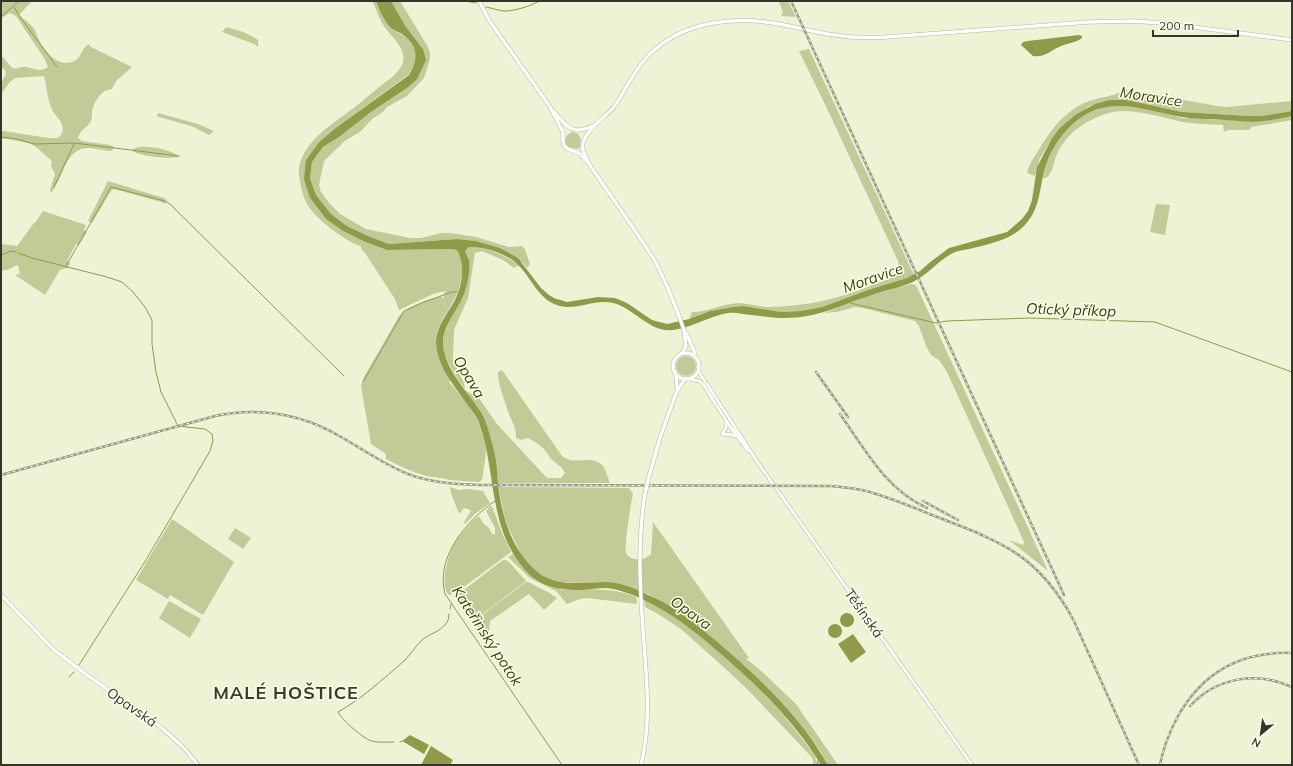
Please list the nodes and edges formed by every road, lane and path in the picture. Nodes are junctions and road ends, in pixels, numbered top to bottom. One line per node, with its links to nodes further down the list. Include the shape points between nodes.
1 (479, 1): 3 (main road, via 489,20)
2 (1292, 40): 4 (main road, via 1131,21 864,38 773,23 715,22 680,33 653,51)
3 (550, 107): 5 (main road, via 567,126); 6 (main road)
4 (601, 120): 5 (main road, via 587,129); 7 (main road, via 588,132)
5 (575, 130): 6 (main road); 7 (main road, via 582,134)
6 (564, 137): 8 (main road, via 564,146)
7 (584, 143): 8 (main road, via 580,150); 9 (main road, via 583,150)
8 (573, 151): 9 (main road, via 580,154)
9 (589, 164): 10 (main road, via 655,261)
10 (684, 330): 11 (main road, via 686,346); 12 (main road, Těšínská)
11 (682, 353): 12 (main road); 14 (main road, via 673,362)
12 (696, 356): 13 (main road, Těšínská)
13 (698, 370): 16 (main road); 20 (street, Těšínská)
14 (675, 374): 15 (main road); 17 (main road)
15 (685, 379): 16 (main road); 17 (main road)
16 (690, 379): 18 (street, Těšínská, via 701,383)
17 (676, 393): 23 (main road, bridge, via 648,480 639,551 647,712)
18 (708, 394): 19 (street, Těšínská); 19 (street, via 726,423 722,434 734,436)
19 (750, 453): 20 (street, Těšínská)
20 (756, 460): 24 (street, Těšínská)
21 (1, 595): 22 (main road, Opavská, via 45,643 162,728)
22 (198, 765)
23 (641, 765)
24 (972, 765)

